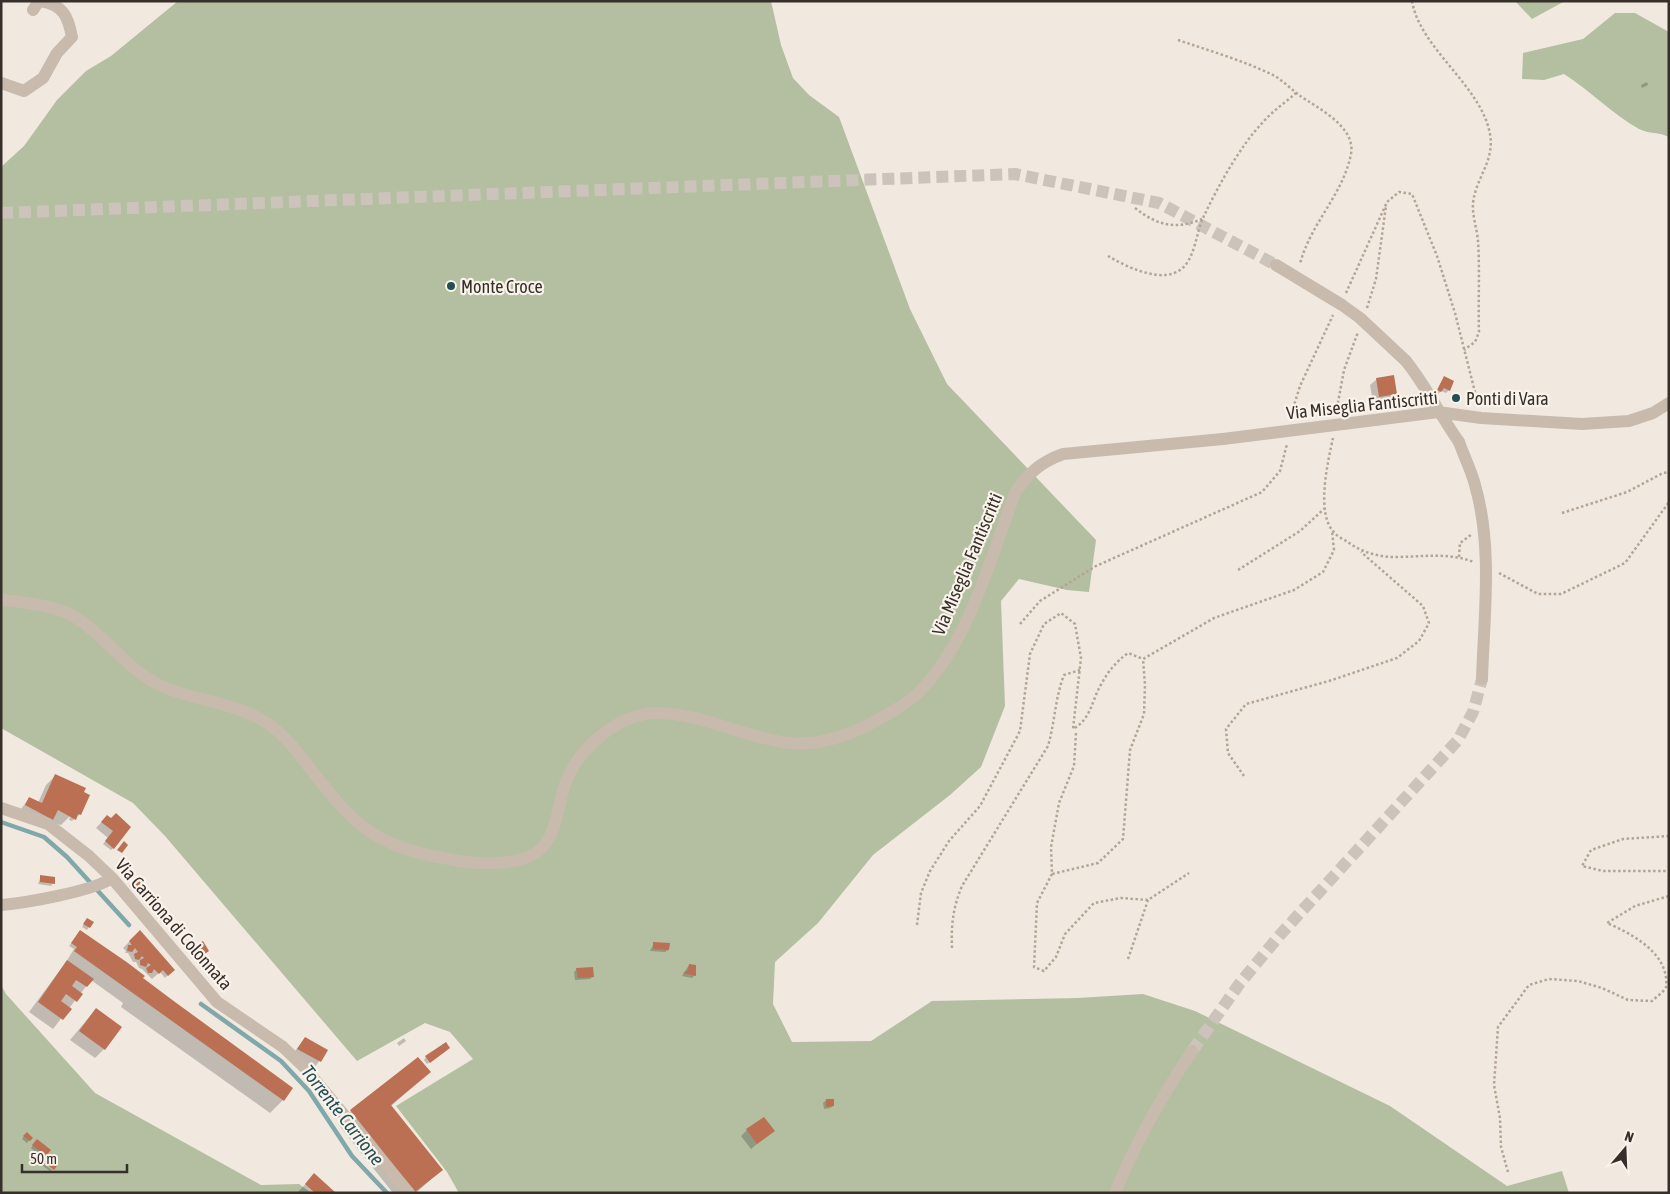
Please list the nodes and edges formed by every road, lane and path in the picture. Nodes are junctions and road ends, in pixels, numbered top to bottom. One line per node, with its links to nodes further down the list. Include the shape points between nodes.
1 (1412, 1): 13 (path, via 1413,10 1428,39 1460,78 1490,133 1492,155 1480,179 1473,204 1478,241 1479,332 1475,342)
2 (37, 4): 4 (street, via 52,3 68,16 72,37 57,53 43,78 24,91)
3 (1178, 40): 5 (path, via 1263,71)
4 (1, 83)
5 (1296, 93): 7 (path, via 1265,120 1244,145); 10 (path, via 1332,118 1349,137 1351,152 1332,203 1304,248)
6 (1135, 208): 7 (path, via 1150,220 1170,225 1187,226)
7 (1202, 218): 8 (path, via 1190,256 1180,270 1162,276)
8 (1108, 256)
9 (1276, 266): 10 (street, bridge)
10 (1300, 280): 15 (street, bridge, via 1360,318 1406,361 1421,380)
11 (1344, 298): 13 (path, via 1387,202 1399,192 1412,194 1437,256)
12 (1336, 309): 17 (path, via 1300,386)
13 (1464, 350): 16 (path)
14 (1669, 403): 16 (street, Via Miseglia Fantiscritti, via 1653,413 1629,421 1582,424)
15 (1438, 412): 16 (street, Via Miseglia Fantiscritti); 27 (street, Via Miseglia Fantiscritti, bridge, via 1063,454 1047,460 1024,479 1015,493 969,615 945,659 919,692 875,721 843,737 794,744 760,739 680,715 657,713 636,717 615,726 577,760 566,781 548,840 537,852 519,860 465,862 392,845 354,820 288,741 268,723 243,710 168,688 142,676 77,618 63,611); 31 (street, bridge, via 1459,442 1475,485 1483,530 1486,562)
16 (1481, 418)
17 (1288, 423)
18 (1287, 439): 28 (path, via 1280,471 1262,492 1096,566 1040,601)
19 (1669, 472): 22 (path, via 1663,472 1627,492)
20 (1669, 502): 26 (path, via 1625,563 1588,583 1561,594 1538,594)
21 (1324, 508): 25 (path, via 1300,531)
22 (1562, 513)
23 (1332, 531): 29 (path, via 1334,550 1323,572 1294,590 1214,618)
24 (1360, 551): 33 (path, via 1423,606 1429,623 1419,641 1397,658 1246,704 1226,729 1228,753)
25 (1238, 570)
26 (1509, 578)
27 (1, 599)
28 (1020, 624)
29 (1143, 659): 30 (path, via 1128,654 1114,664 1101,684 1085,722 1073,729); 38 (path, via 1146,685 1144,714 1130,750 1123,839 1098,863)
30 (1080, 670): 43 (path, via 1075,624 1061,613 1044,624 1030,654 1020,730 980,806 949,841 930,871 921,893); 44 (path, via 1064,674 1057,693 1054,726 1048,746 962,886 956,902)
31 (1482, 679)
32 (1076, 733): 38 (path, via 1074,766 1059,803 1051,847)
33 (1244, 776)
34 (1, 808): 39 (street, Via Carriona di Colonnata, via 48,824 70,839)
35 (1669, 836): 36 (path, via 1623,840 1591,850 1582,866 1602,871)
36 (1669, 871)
37 (1189, 873): 41 (path)
38 (1052, 874): 41 (path, via 1037,903 1034,968 1044,971 1056,957 1064,934 1094,903 1121,898)
39 (108, 881): 42 (street); 48 (street, Via Carriona di Colonnata, via 217,1002 283,1047 305,1068)
40 (1669, 896): 47 (path, via 1635,906 1607,923 1652,946 1669,968 1666,987 1652,1001 1628,1000 1578,981 1549,979 1529,985 1498,1026 1494,1085 1501,1147)
41 (1148, 900): 45 (path)
42 (1, 905)
43 (917, 925)
44 (952, 948)
45 (1128, 958)
46 (1192, 1051): 49 (street, via 1155,1112)
47 (1508, 1172)
48 (409, 1193)
49 (1115, 1193)

